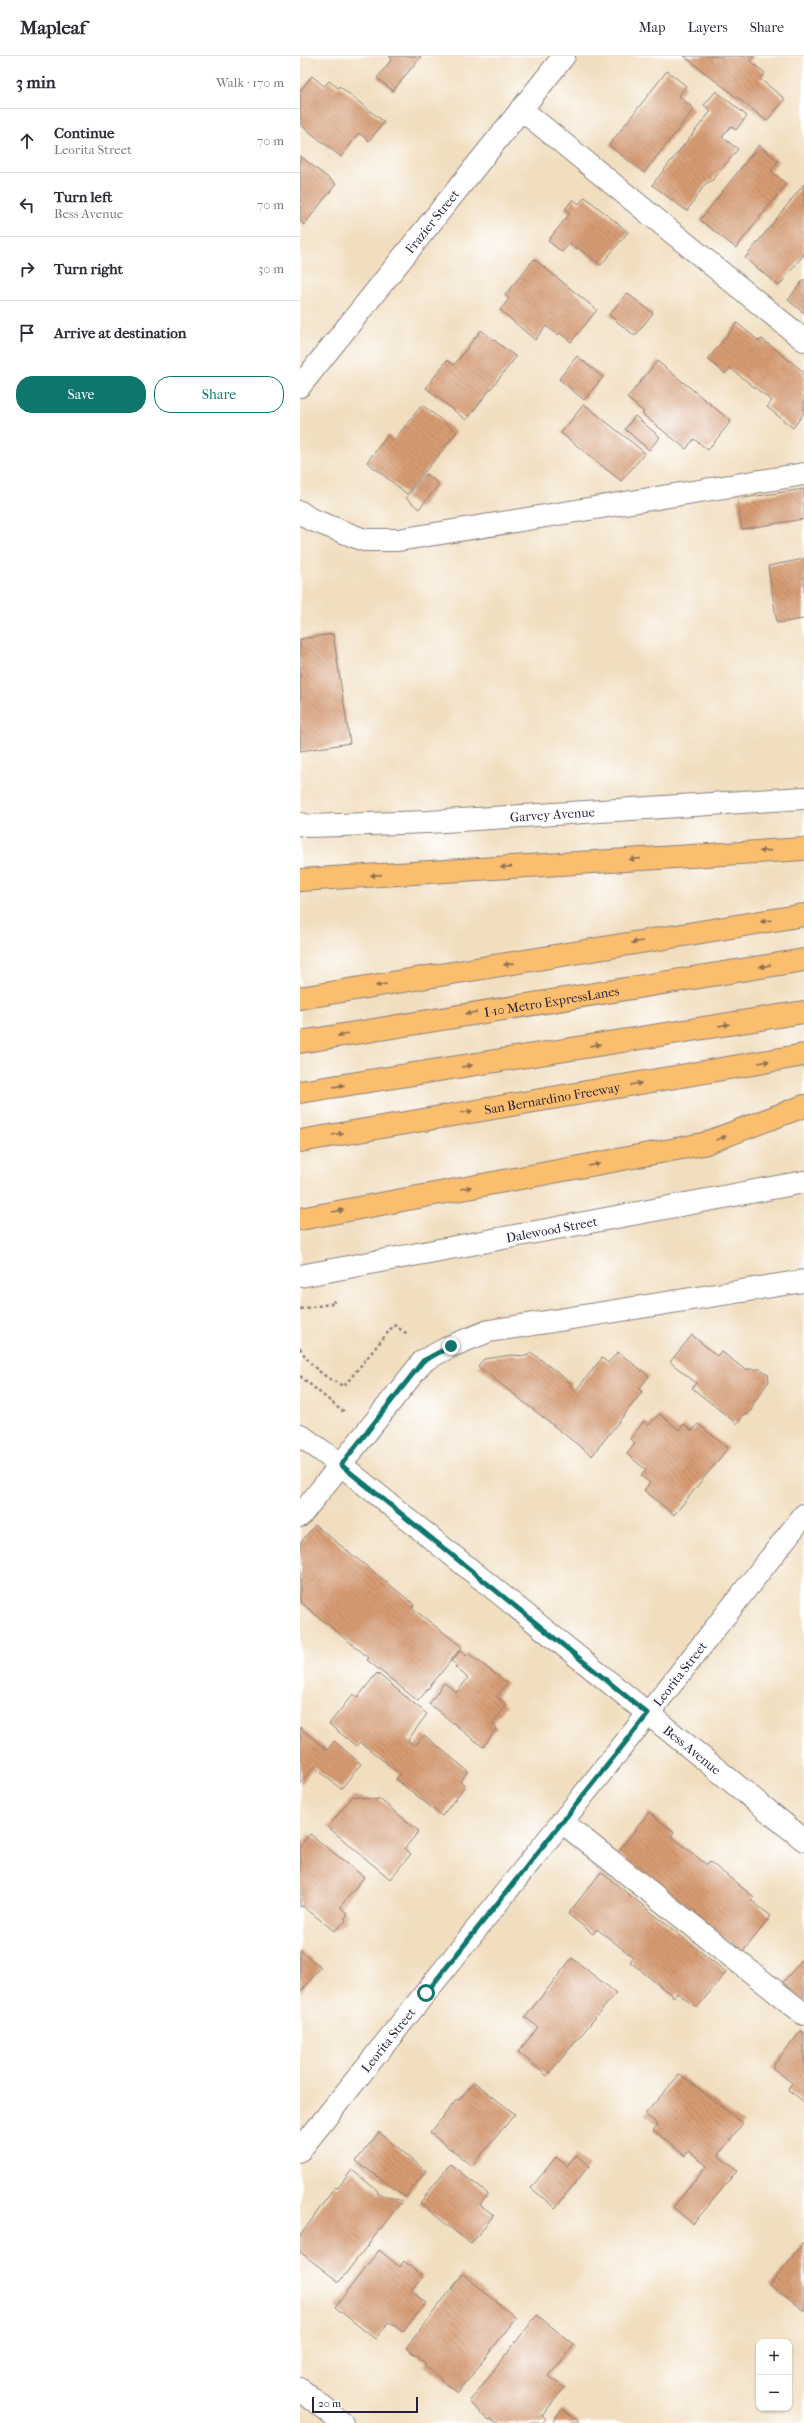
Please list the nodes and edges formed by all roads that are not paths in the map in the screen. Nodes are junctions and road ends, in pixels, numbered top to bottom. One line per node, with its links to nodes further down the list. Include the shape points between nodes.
1 (564, 56): 2 (street, Frazier Street)
2 (521, 110): 3 (street); 4 (street, Frazier Street)
3 (804, 340)
4 (300, 386)
5 (804, 474): 6 (street, via 398,540 364,540 310,519)
6 (300, 512)
7 (804, 798): 8 (street, Garvey Avenue, via 428,822 309,826)
8 (300, 824)
9 (804, 849): 10 (highway, one-way to 10)
10 (300, 880)
11 (804, 915): 13 (highway, one-way to 13)
12 (804, 960): 15 (highway, I-10 Metro ExpressLanes, one-way to 15)
13 (300, 998)
14 (804, 1012): 17 (highway, one-way to 14)
15 (300, 1042)
16 (804, 1055): 19 (highway, San Bernardino Freeway, one-way to 16)
17 (300, 1092)
18 (804, 1106): 21 (highway, one-way to 18, via 703,1144)
19 (300, 1141)
20 (804, 1182): 22 (street, Dalewood Street)
21 (300, 1218)
22 (300, 1276)
23 (804, 1281): 25 (street, via 489,1331 451,1346 423,1361)
24 (300, 1434): 25 (street, Bess Avenue)
25 (341, 1465): 27 (street); 28 (street, Bess Avenue)
26 (804, 1515): 28 (street, Leorita Street)
27 (300, 1516)
28 (648, 1714): 29 (street, Leorita Street); 30 (street, Bess Avenue)
29 (562, 1822): 31 (street); 32 (street, Leorita Street)
30 (804, 1840)
31 (804, 2014)
32 (300, 2150)
33 (300, 2389): 34 (street)
34 (342, 2423)

